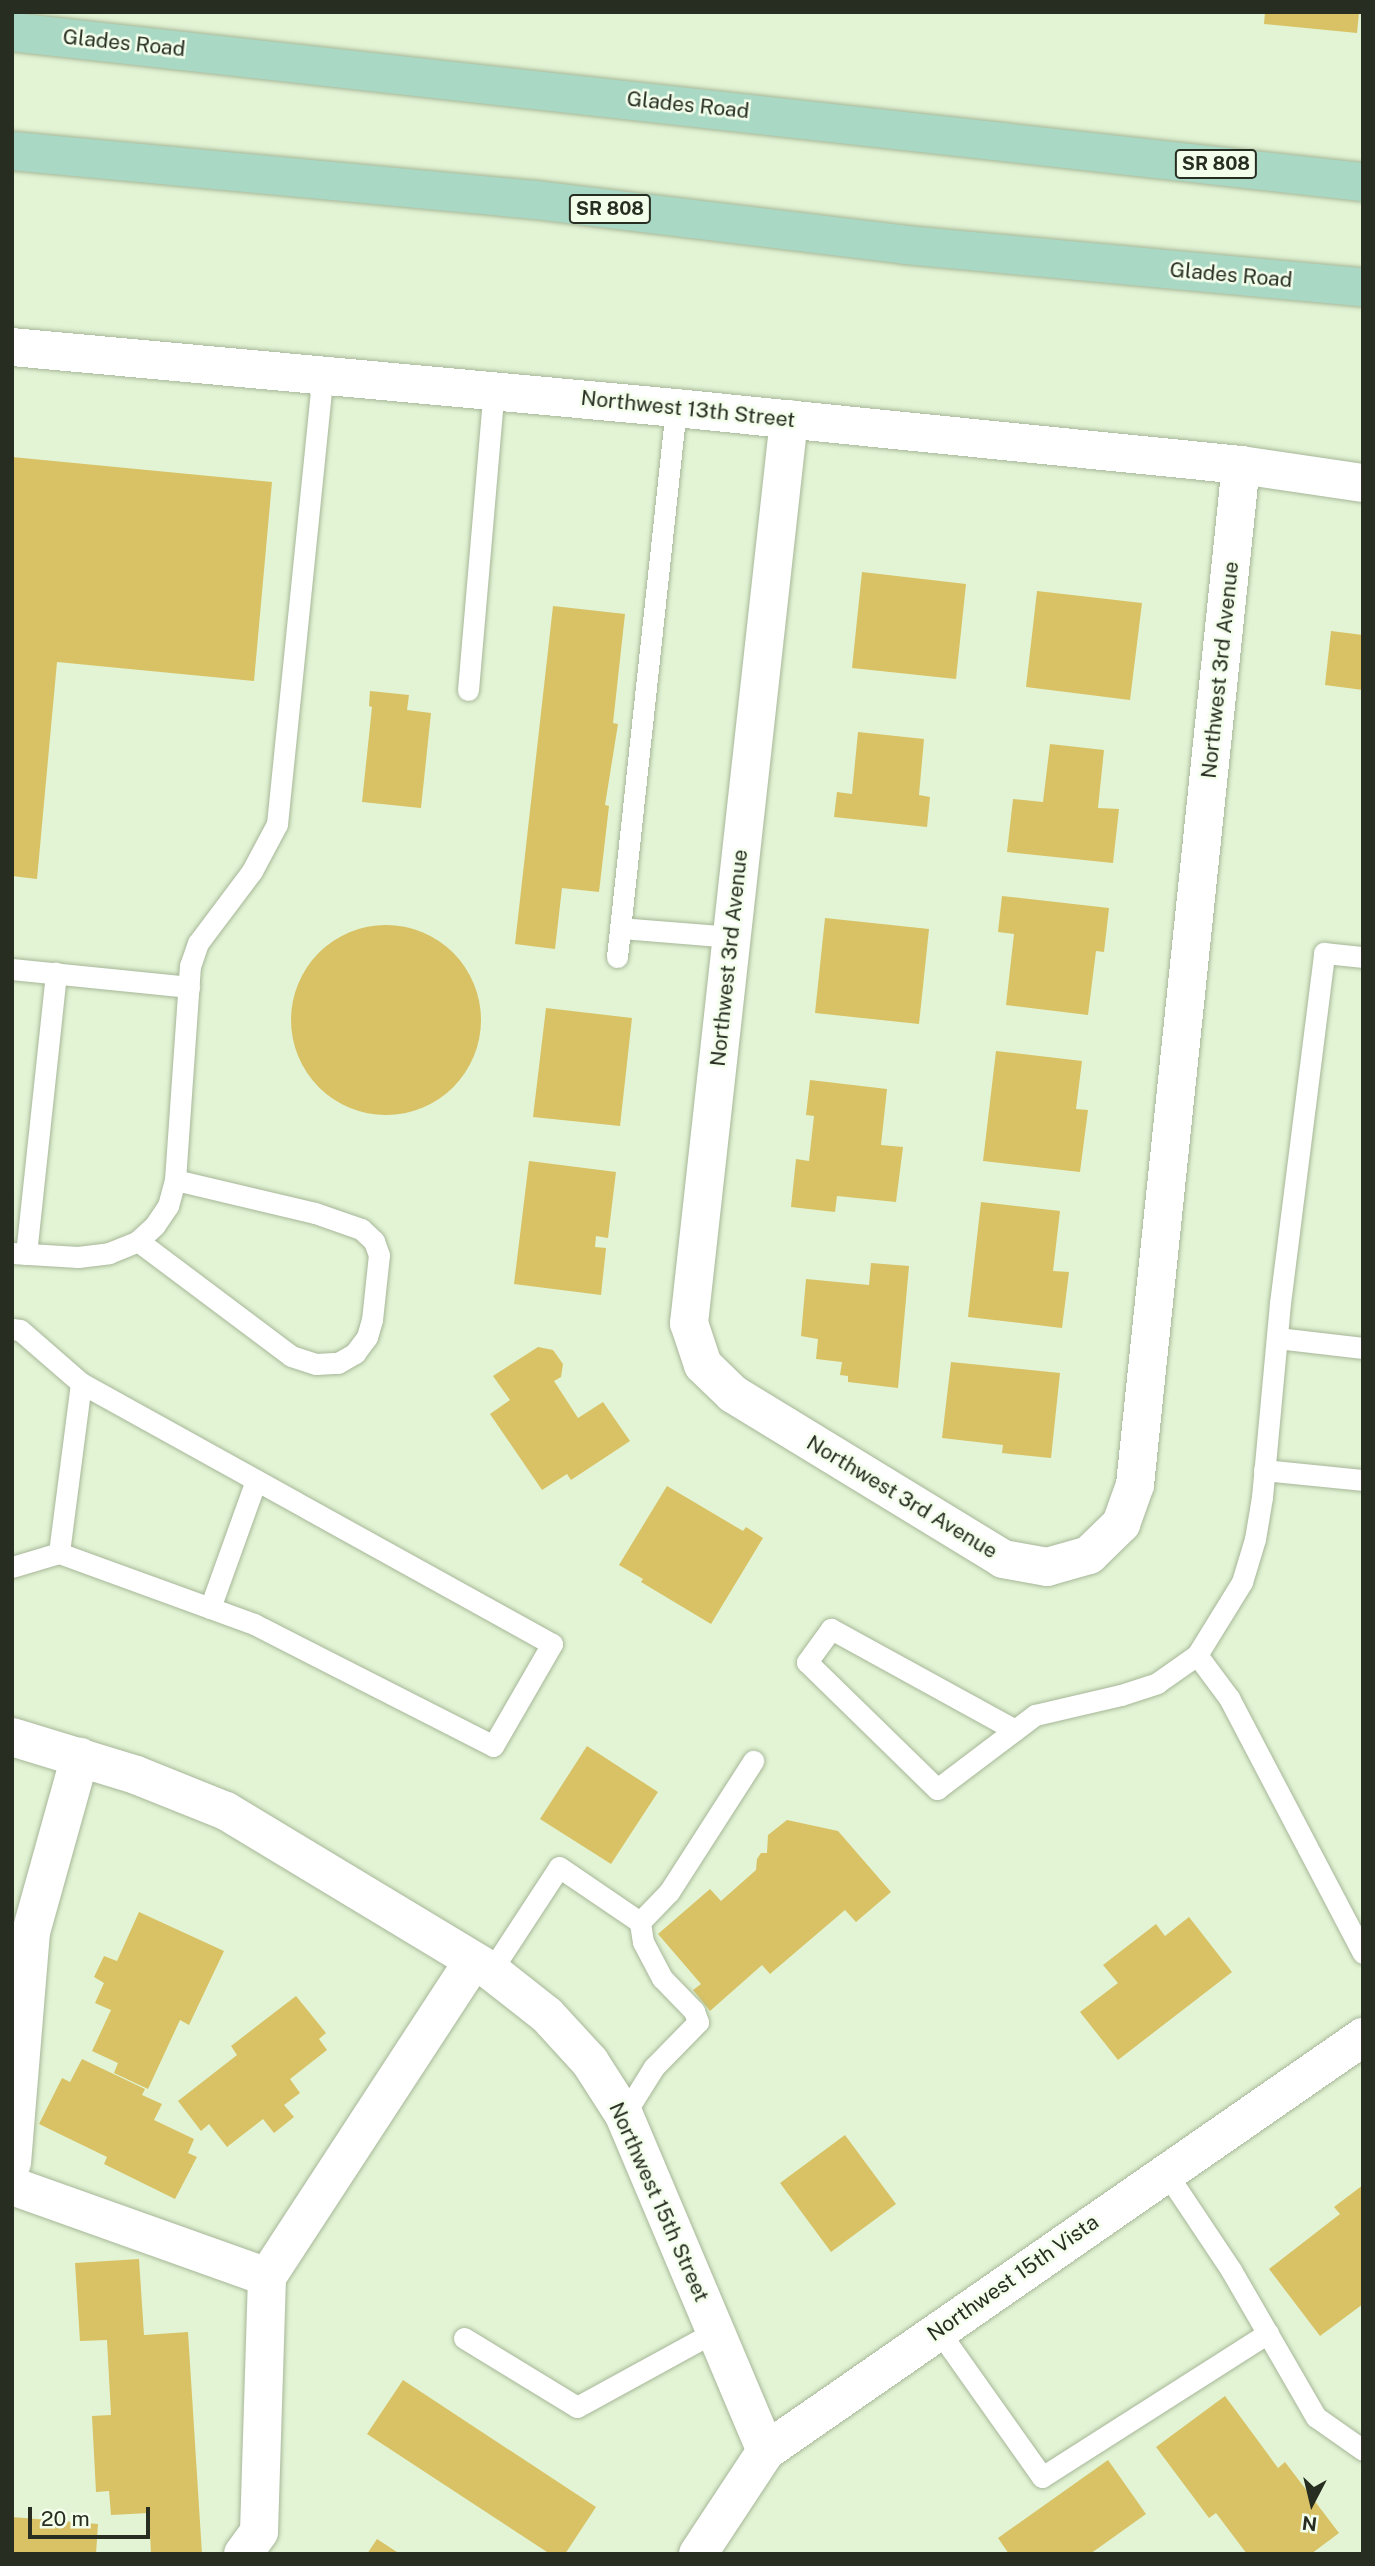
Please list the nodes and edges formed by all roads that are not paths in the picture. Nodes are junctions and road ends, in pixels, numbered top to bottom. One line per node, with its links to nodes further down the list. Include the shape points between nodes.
1 (12, 32): 3 (main road, Glades Road / SR 808)
2 (12, 151): 4 (main road, Glades Road / SR 808, via 535,200 906,245)
3 (1363, 181)
4 (1363, 287)
5 (12, 348): 6 (street, Northwest 13th Street)
6 (323, 374): 7 (street, Northwest 13th Street); 19 (lane, via 277,824 252,871 198,943)
7 (494, 389): 8 (street, Northwest 13th Street); 12 (lane)
8 (676, 408): 9 (street, Northwest 13th Street); 13 (lane)
9 (789, 419): 10 (street, Northwest 13th Street); 14 (street, Northwest 3rd Avenue)
10 (1241, 465): 11 (street, Northwest 13th Street); 14 (street, Northwest 3rd Avenue, via 1135,1485 1121,1524 1089,1555 1047,1567 1003,1559 733,1394 703,1365 689,1323)
11 (1363, 483)
12 (468, 690)
13 (620, 929): 14 (lane); 15 (lane)
14 (731, 937)
15 (617, 957)
16 (1363, 957): 24 (lane, via 1324,953)
17 (12, 969): 18 (lane)
18 (56, 973): 19 (lane); 22 (lane)
19 (189, 987): 20 (lane)
20 (175, 1180): 21 (lane, via 168,1206); 21 (lane, via 315,1213 361,1229 374,1241 379,1255 367,1337 355,1353 338,1363 316,1364 291,1356)
21 (138, 1241): 22 (lane, via 109,1253)
22 (19, 1254)
23 (12, 1329): 26 (lane, via 20,1330)
24 (1277, 1338): 25 (lane); 27 (lane)
25 (1363, 1348)
26 (81, 1382): 28 (lane); 30 (lane)
27 (1265, 1470): 29 (lane); 33 (lane, via 1255,1539 1241,1582)
28 (256, 1480): 32 (lane); 32 (lane, via 552,1644 492,1746 254,1624)
29 (1363, 1480)
30 (59, 1553): 31 (lane); 32 (lane)
31 (12, 1567)
32 (210, 1608)
33 (1197, 1656): 34 (lane, via 1157,1683 1035,1715); 39 (lane, via 1229,1698)
34 (1015, 1730): 34 (lane, via 937,1789 807,1662 831,1629)
35 (12, 1737): 36 (street, Northwest 15th Street)
36 (80, 1757): 40 (street, Northwest 15th Street, via 226,1811); 43 (street, via 31,1932)
37 (753, 1761): 38 (lane, via 669,1892)
38 (640, 1922): 40 (lane, via 559,1867 532,1908); 42 (lane, via 643,1942 662,1978 694,2011 698,2022 654,2067)
39 (1363, 1953)
40 (482, 1966): 42 (street, Northwest 15th Street, via 559,2027 590,2062); 46 (street)
41 (1363, 2037): 44 (street, Northwest 15th Vista)
42 (624, 2115): 48 (street, Northwest 15th Street)
43 (12, 2163)
44 (1166, 2171): 47 (street, Northwest 15th Vista); 49 (lane)
45 (12, 2186): 46 (street)
46 (267, 2277): 53 (street, via 259,2532)
47 (938, 2330): 49 (lane, via 1042,2477); 52 (street, Northwest 15th Vista)
48 (716, 2331): 50 (lane, via 577,2407); 52 (street, Northwest 15th Street)
49 (1268, 2333): 51 (lane, via 1316,2417)
50 (464, 2338)
51 (1363, 2450)
52 (766, 2451): 54 (street, Northwest 15th Vista)
53 (243, 2554)
54 (698, 2554)

